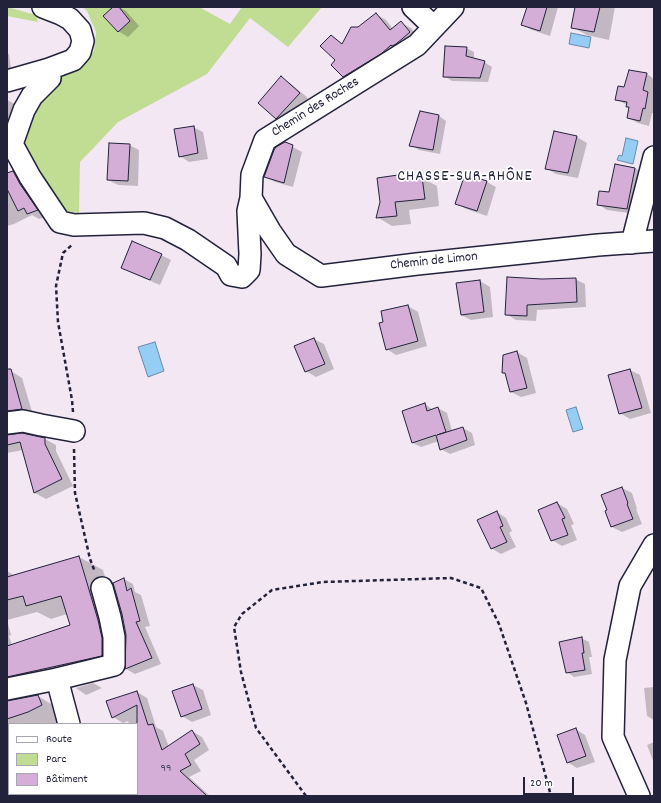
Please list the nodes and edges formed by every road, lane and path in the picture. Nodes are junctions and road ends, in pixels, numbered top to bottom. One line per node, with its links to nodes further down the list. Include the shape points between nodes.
1 (43, 7): 5 (street, via 70,19 80,30 83,41 80,52 73,60)
2 (413, 7): 4 (street)
3 (453, 7): 4 (street, Chemin des Roches)
4 (434, 27): 8 (street, Chemin des Roches, via 417,45 265,140 252,174)
5 (49, 69): 6 (street); 9 (street, Chemin des Roches, via 50,78 32,96 12,144 60,222 74,225)
6 (7, 81)
7 (654, 157): 11 (street)
8 (251, 198): 9 (street, Chemin des Roches, via 248,211 250,270 242,277 231,275 226,266 165,228 144,223); 11 (street, Chemin de Limon, via 286,254 321,276)
9 (89, 224): 13 (path, via 84,235 63,253 56,286 58,322 72,400)
10 (654, 241): 11 (street, Chemin de Limon)
11 (632, 243)
12 (7, 423): 13 (street, via 23,420 41,426)
13 (74, 431): 15 (path, via 75,493 90,560)
14 (654, 544): 21 (street, via 630,586 614,660 613,737)
15 (102, 588): 16 (street, via 114,638 114,665)
16 (57, 679): 17 (street); 18 (street)
17 (7, 689)
18 (70, 723)
19 (306, 796): 20 (path, via 256,728 241,672 234,627 242,614 272,590 323,582 451,578 482,588 499,624 526,703)
20 (552, 796)
21 (640, 796)

